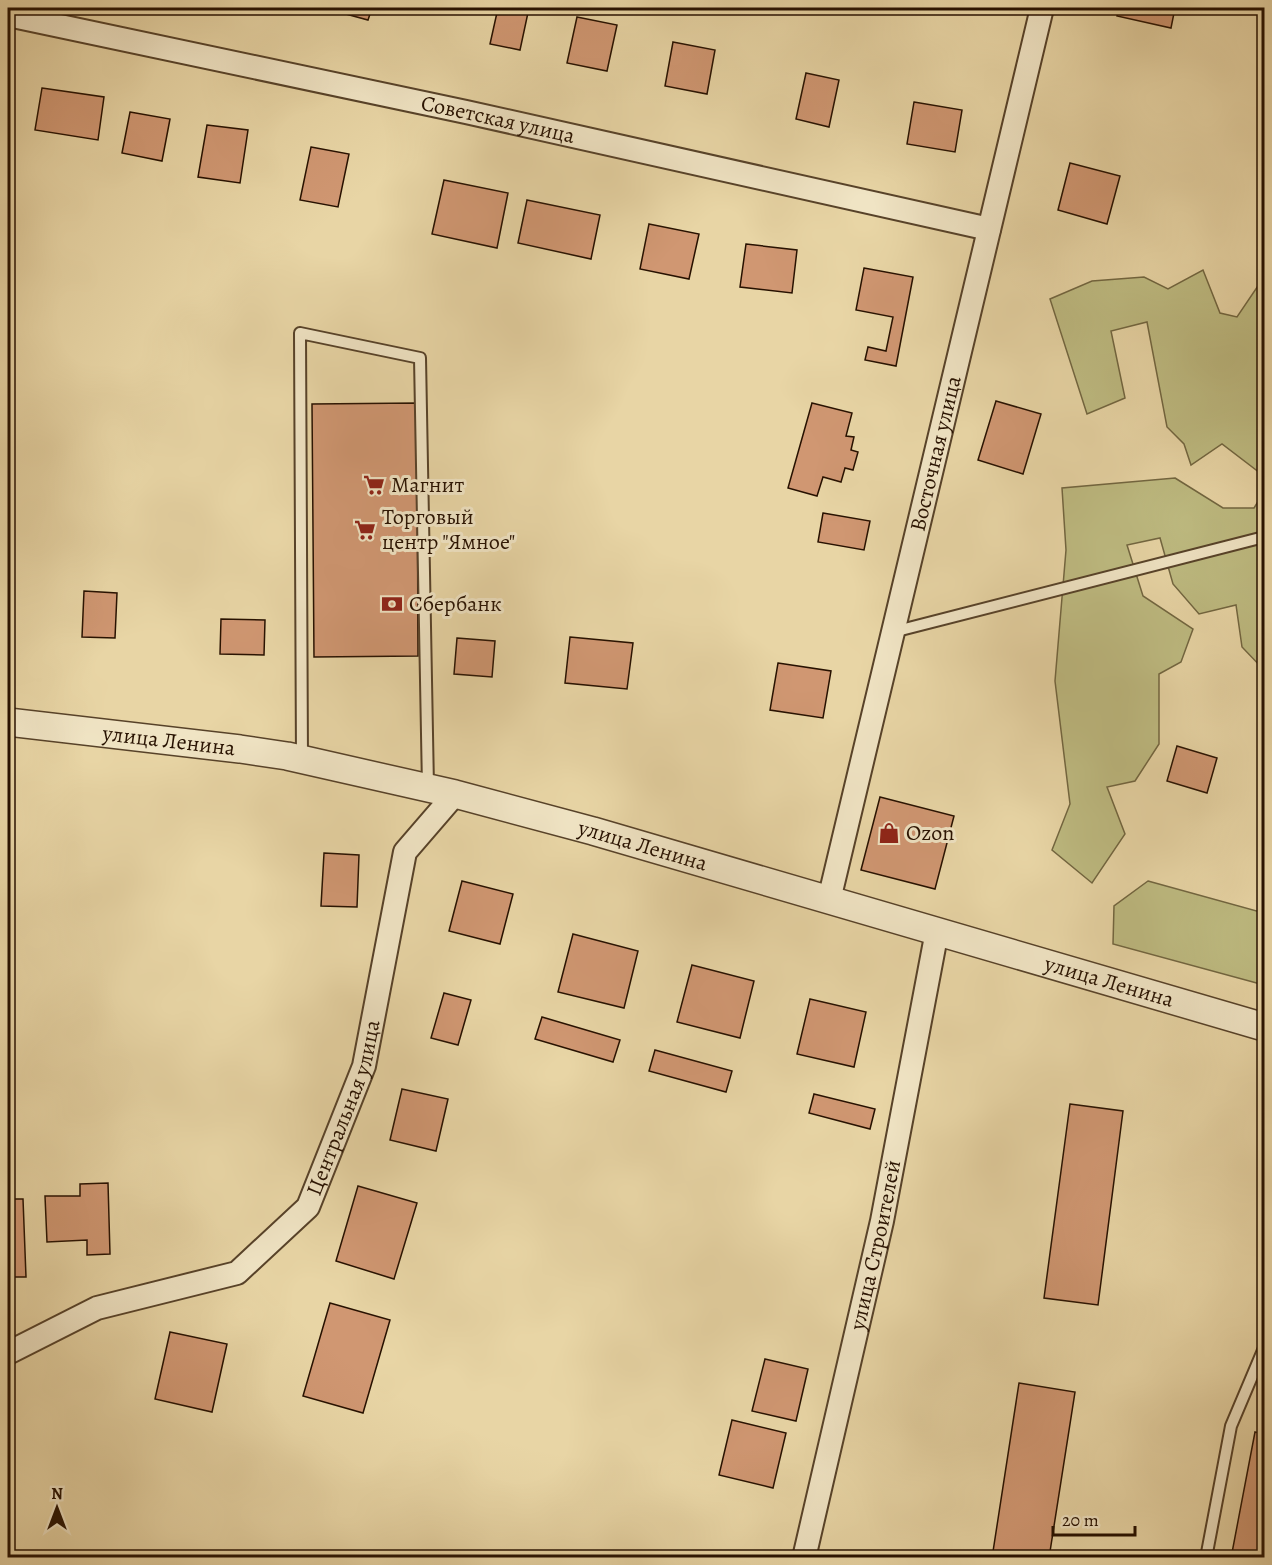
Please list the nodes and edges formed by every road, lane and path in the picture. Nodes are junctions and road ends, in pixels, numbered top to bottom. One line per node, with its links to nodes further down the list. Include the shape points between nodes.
1 (1042, 8): 3 (street, Восточная улица)
2 (8, 15): 3 (street, Советская улица)
3 (989, 229): 5 (street, Восточная улица)
4 (1264, 537): 5 (lane)
5 (893, 632): 10 (street, Восточная улица)
6 (8, 722): 7 (street, улица Ленина)
7 (302, 760): 8 (street, улица Ленина); 8 (lane, via 300,333 420,358)
8 (428, 788): 9 (street, улица Ленина)
9 (455, 794): 10 (street, улица Ленина); 14 (street, Центральная улица, via 405,852 364,1066 308,1207 237,1273 97,1308)
10 (829, 900): 11 (street, улица Ленина)
11 (937, 931): 12 (street, улица Ленина); 15 (street, улица Строителей, via 882,1221)
12 (1264, 1027)
13 (1264, 1348): 16 (lane, via 1231,1426)
14 (8, 1353)
15 (804, 1557)
16 (1206, 1557)

